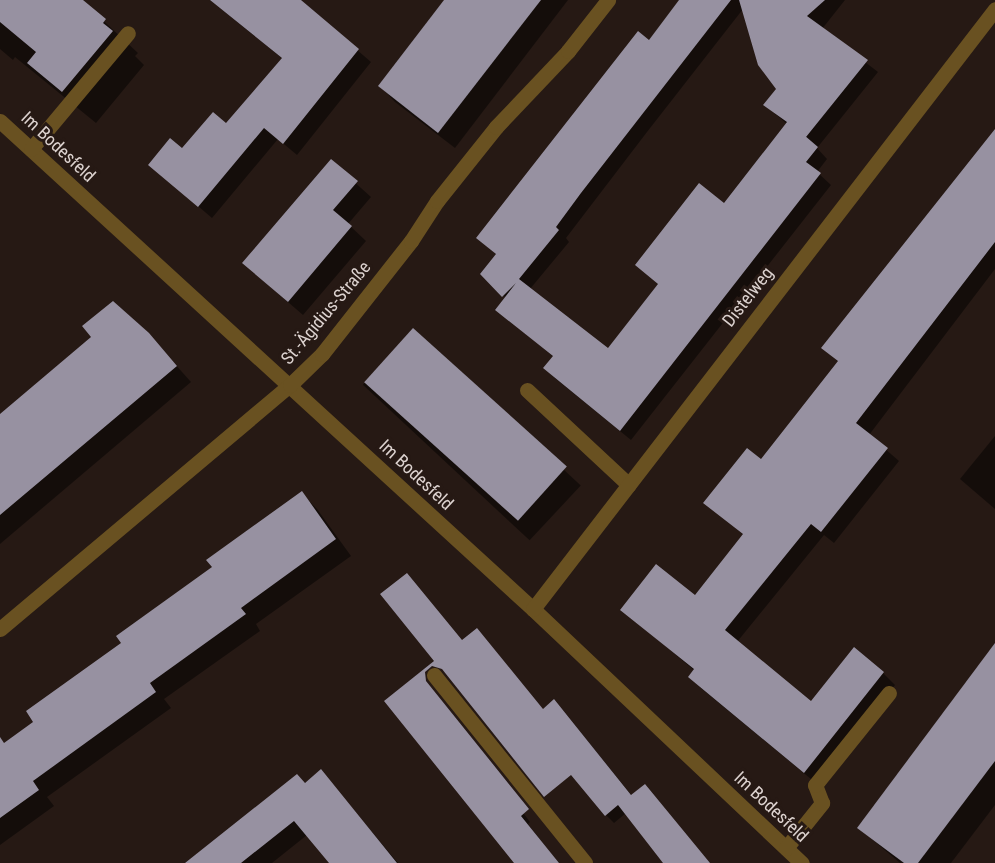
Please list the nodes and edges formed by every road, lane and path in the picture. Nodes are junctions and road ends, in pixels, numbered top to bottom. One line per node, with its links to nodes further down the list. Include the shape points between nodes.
1 (608, 0): 6 (street, St.-Ägidius-Straße, via 437,201 394,264 322,354)
2 (995, 9): 8 (street, Distelweg)
3 (128, 33): 5 (street)
4 (0, 121): 5 (street, Im Bodesfeld)
5 (31, 149): 6 (street, Im Bodesfeld)
6 (290, 385): 9 (street, Im Bodesfeld); 10 (street, St.-Ägidius-Straße)
7 (527, 390): 8 (street)
8 (629, 484): 9 (street, Distelweg)
9 (533, 609): 13 (street, Im Bodesfeld)
10 (0, 629)
11 (434, 675): 14 (street)
12 (889, 693): 13 (street, via 815,785 822,803)
13 (786, 848): 15 (street, Im Bodesfeld)
14 (585, 863)
15 (802, 863)

